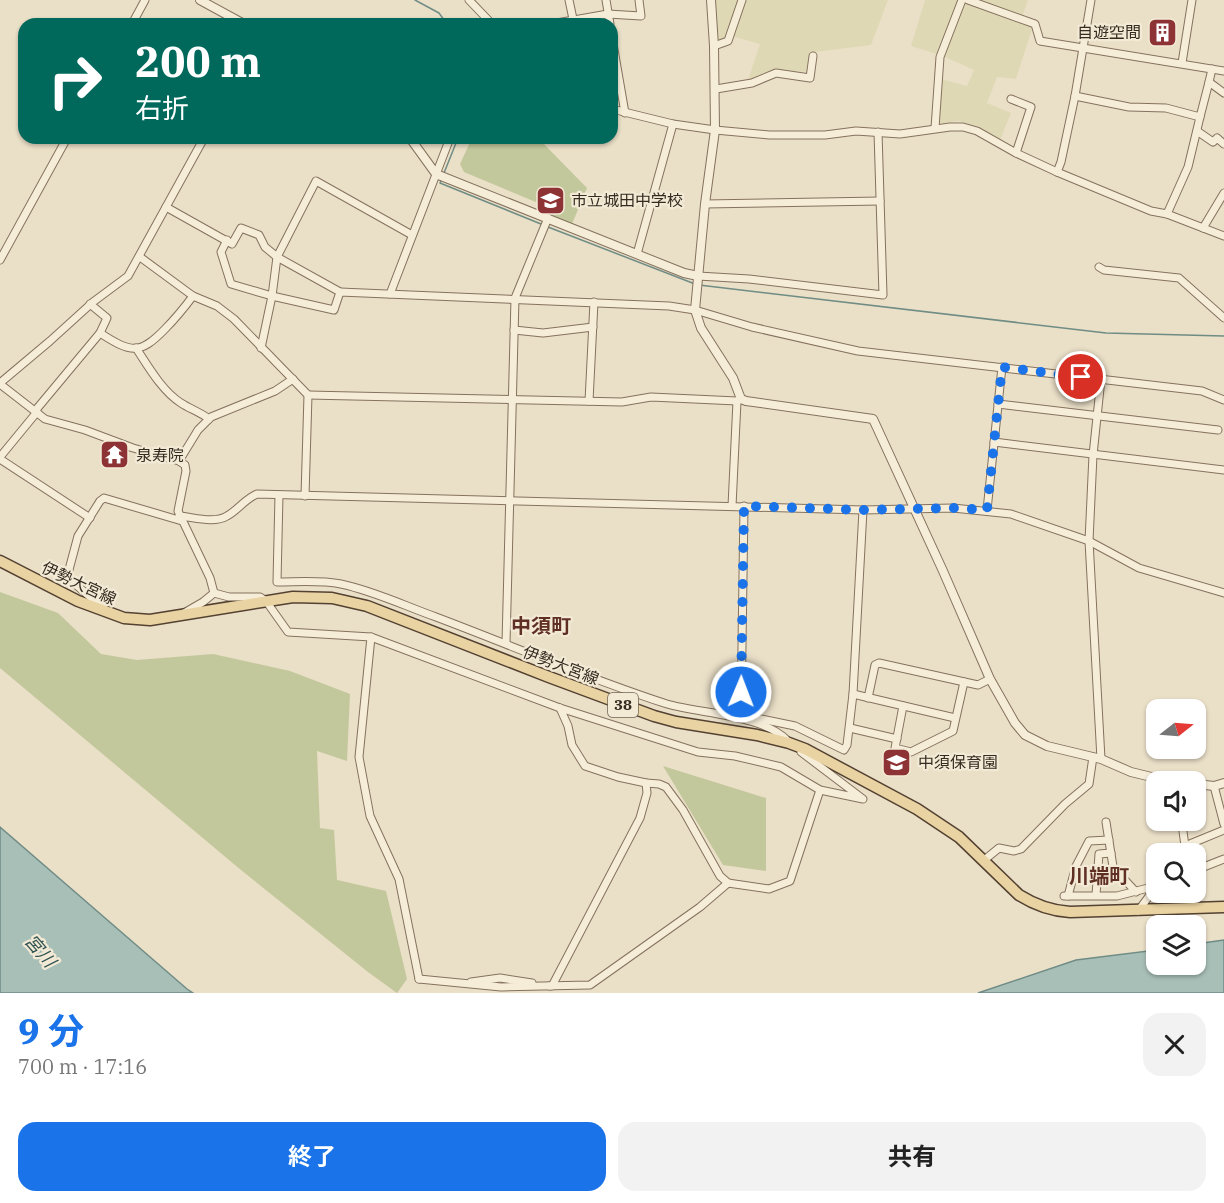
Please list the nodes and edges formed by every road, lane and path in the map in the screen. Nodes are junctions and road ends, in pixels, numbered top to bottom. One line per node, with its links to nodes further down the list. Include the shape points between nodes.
1 (146, 0): 14 (street)
2 (200, 0): 15 (street)
3 (469, 0): 16 (street)
4 (569, 0): 17 (street)
5 (606, 0): 13 (street)
6 (639, 0): 13 (street, via 641,16)
7 (711, 0): 20 (street)
8 (742, 0): 20 (street, via 729,41)
9 (962, 0): 36 (street, via 940,57)
10 (968, 0): 21 (street, via 1035,24 1040,41)
11 (1091, 0): 21 (street)
12 (1192, 0): 23 (street)
13 (608, 14): 18 (street); 19 (street)
14 (136, 18)
15 (233, 18)
16 (486, 18)
17 (573, 18)
18 (585, 18)
19 (609, 18)
20 (714, 46): 28 (street)
21 (1084, 48): 23 (street); 30 (street)
22 (813, 56): 28 (street, via 810,78 776,73 752,83)
23 (1182, 63): 24 (street)
24 (1212, 69): 25 (street); 27 (street)
25 (1224, 70)
26 (618, 74): 33 (street)
27 (1209, 82): 29 (street); 34 (street)
28 (716, 89): 37 (street)
29 (1224, 93)
30 (1075, 96): 34 (street, via 1129,107 1166,108); 46 (street)
31 (1011, 99): 45 (street, via 1031,107)
32 (618, 111): 33 (street)
33 (625, 113): 35 (street)
34 (1200, 117): 38 (street)
35 (673, 124): 37 (street); 58 (street)
36 (935, 128): 39 (street, via 900,134); 45 (street, via 977,131)
37 (715, 130): 39 (street, via 780,135); 50 (street)
38 (1197, 131): 44 (street); 52 (street, via 1188,167)
39 (878, 132): 49 (street)
40 (64, 144): 61 (street)
41 (201, 144): 51 (street)
42 (415, 144): 47 (street)
43 (448, 144): 47 (street)
44 (1224, 144)
45 (1016, 153): 46 (street)
46 (1057, 172): 52 (street)
47 (440, 175): 53 (street); 55 (street)
48 (1224, 193): 54 (street)
49 (880, 201): 50 (street); 63 (street, via 883,295 748,279)
50 (705, 204): 63 (street)
51 (166, 207): 57 (street); 59 (street)
52 (1167, 214): 54 (street)
53 (547, 220): 58 (street); 68 (street)
54 (1203, 228): 56 (street)
55 (412, 235): 60 (street, via 315,181); 65 (street)
56 (1224, 236)
57 (227, 240): 60 (street, via 232,244 241,228 259,235); 67 (street, via 221,252 231,284)
58 (638, 254): 63 (street)
59 (140, 257): 66 (street); 70 (street, via 128,276)
60 (277, 257): 64 (street); 67 (street)
61 (0, 260)
62 (1099, 267): 72 (street, via 1179,278)
63 (698, 282): 71 (street)
64 (340, 292): 65 (street); 67 (street, via 334,310)
65 (390, 294): 68 (street)
66 (193, 296): 76 (street, via 153,341); 77 (street, via 217,306 234,319)
67 (272, 296): 77 (street)
68 (515, 298): 69 (street); 74 (street)
69 (594, 302): 71 (street); 73 (street)
70 (90, 304): 75 (street, via 107,318); 81 (street)
71 (695, 310): 78 (street, via 858,351); 84 (street, via 701,328 733,378)
72 (1224, 318)
73 (593, 327): 74 (street, via 550,333); 86 (street)
74 (514, 330): 83 (street)
75 (100, 333): 76 (street, via 116,344); 88 (street)
76 (136, 348): 90 (street, via 169,393)
77 (261, 348): 79 (street)
78 (1002, 367): 80 (street); 87 (street)
79 (293, 379): 82 (street); 90 (street, via 275,391)
80 (1101, 380): 85 (street, via 1202,391); 89 (street)
81 (0, 383): 88 (street)
82 (308, 395): 83 (street); 98 (street)
83 (512, 398): 86 (street); 99 (street)
84 (739, 400): 86 (street, via 651,397 622,402); 100 (street); 102 (street, via 873,419)
85 (1224, 400)
86 (590, 401)
87 (998, 404): 89 (street); 92 (street)
88 (36, 412): 94 (street); 95 (street, via 45,419)
89 (1098, 417): 91 (street); 93 (street)
90 (209, 419): 95 (street)
91 (1218, 430)
92 (994, 442): 93 (street); 104 (street)
93 (1093, 455): 96 (street); 107 (street)
94 (0, 458): 105 (street)
95 (179, 461): 106 (street, via 186,471 178,511)
96 (1224, 470)
97 (279, 495): 98 (street); 106 (street, via 257,494 216,520); 115 (street, via 277,582 341,584)
98 (305, 496): 99 (street)
99 (510, 501): 100 (street); 115 (street)
100 (732, 506): 101 (street)
101 (744, 506): 103 (street); 122 (street)
102 (914, 509): 103 (street); 104 (street); 116 (street)
103 (863, 510): 118 (street)
104 (987, 510): 107 (street, via 1032,520)
105 (90, 518): 106 (street, via 104,498); 112 (street, via 78,536 67,577)
106 (181, 519): 109 (street)
107 (1089, 541): 110 (street, via 1139,568); 127 (street)
108 (0, 561): 112 (main road, 伊勢大宮線 / 38)
109 (214, 593): 111 (street, via 260,597); 113 (street)
110 (1224, 593)
111 (266, 601): 113 (main road, 伊勢大宮線 / 38); 114 (street, via 288,632); 126 (main road, 伊勢大宮線 / 38, via 312,597 367,606 654,716)
112 (112, 615): 113 (main road, 伊勢大宮線 / 38, via 150,620)
113 (181, 615)
114 (371, 637): 121 (street); 150 (street, via 359,757 370,816 399,879 419,980 457,983 500,978)
115 (506, 643): 122 (street, via 629,692 688,710)
116 (990, 680): 117 (street, via 978,685); 127 (street, via 1025,735 1047,746)
117 (964, 682): 119 (street, via 879,663 875,665); 123 (street)
118 (853, 694): 119 (street); 124 (street)
119 (868, 698): 120 (street)
120 (903, 706): 123 (street); 125 (street)
121 (560, 708): 129 (street, via 572,745 585,766); 133 (street, via 698,752 781,767)
122 (740, 716): 124 (street, via 795,726 844,750); 126 (street, via 782,735)
123 (955, 718): 125 (street, via 952,731 911,752 895,748)
124 (850, 728): 125 (street)
125 (897, 738)
126 (789, 743): 133 (street, via 863,799); 141 (main road, 伊勢大宮線 / 38, via 917,809 959,837)
127 (1097, 758): 128 (street); 141 (street, via 1089,784 1021,849 999,848)
128 (1146, 776)
129 (646, 783): 143 (street, via 666,788); 150 (street, via 640,818)
130 (1224, 783): 132 (street)
131 (1206, 785): 132 (street)
132 (1214, 786): 135 (street)
133 (820, 790): 143 (street, via 790,881 769,889)
134 (1106, 822): 137 (street)
135 (1224, 824)
136 (1224, 830): 138 (street)
137 (1109, 840): 139 (street); 146 (street, via 1089,841 1066,896)
138 (1199, 843)
139 (1111, 853): 145 (street, via 1114,873); 146 (street, via 1099,854)
140 (1224, 859): 142 (street)
141 (983, 861): 149 (main road, 伊勢大宮線 / 38, via 1019,895 1051,909)
142 (1206, 866)
143 (728, 883): 150 (street, via 700,908 590,985)
144 (1146, 890): 145 (street)
145 (1136, 892): 146 (street)
146 (1096, 895)
147 (1146, 900): 149 (street)
148 (1224, 907): 149 (main road, 伊勢大宮線 / 38)
149 (1138, 910)
150 (552, 986)

